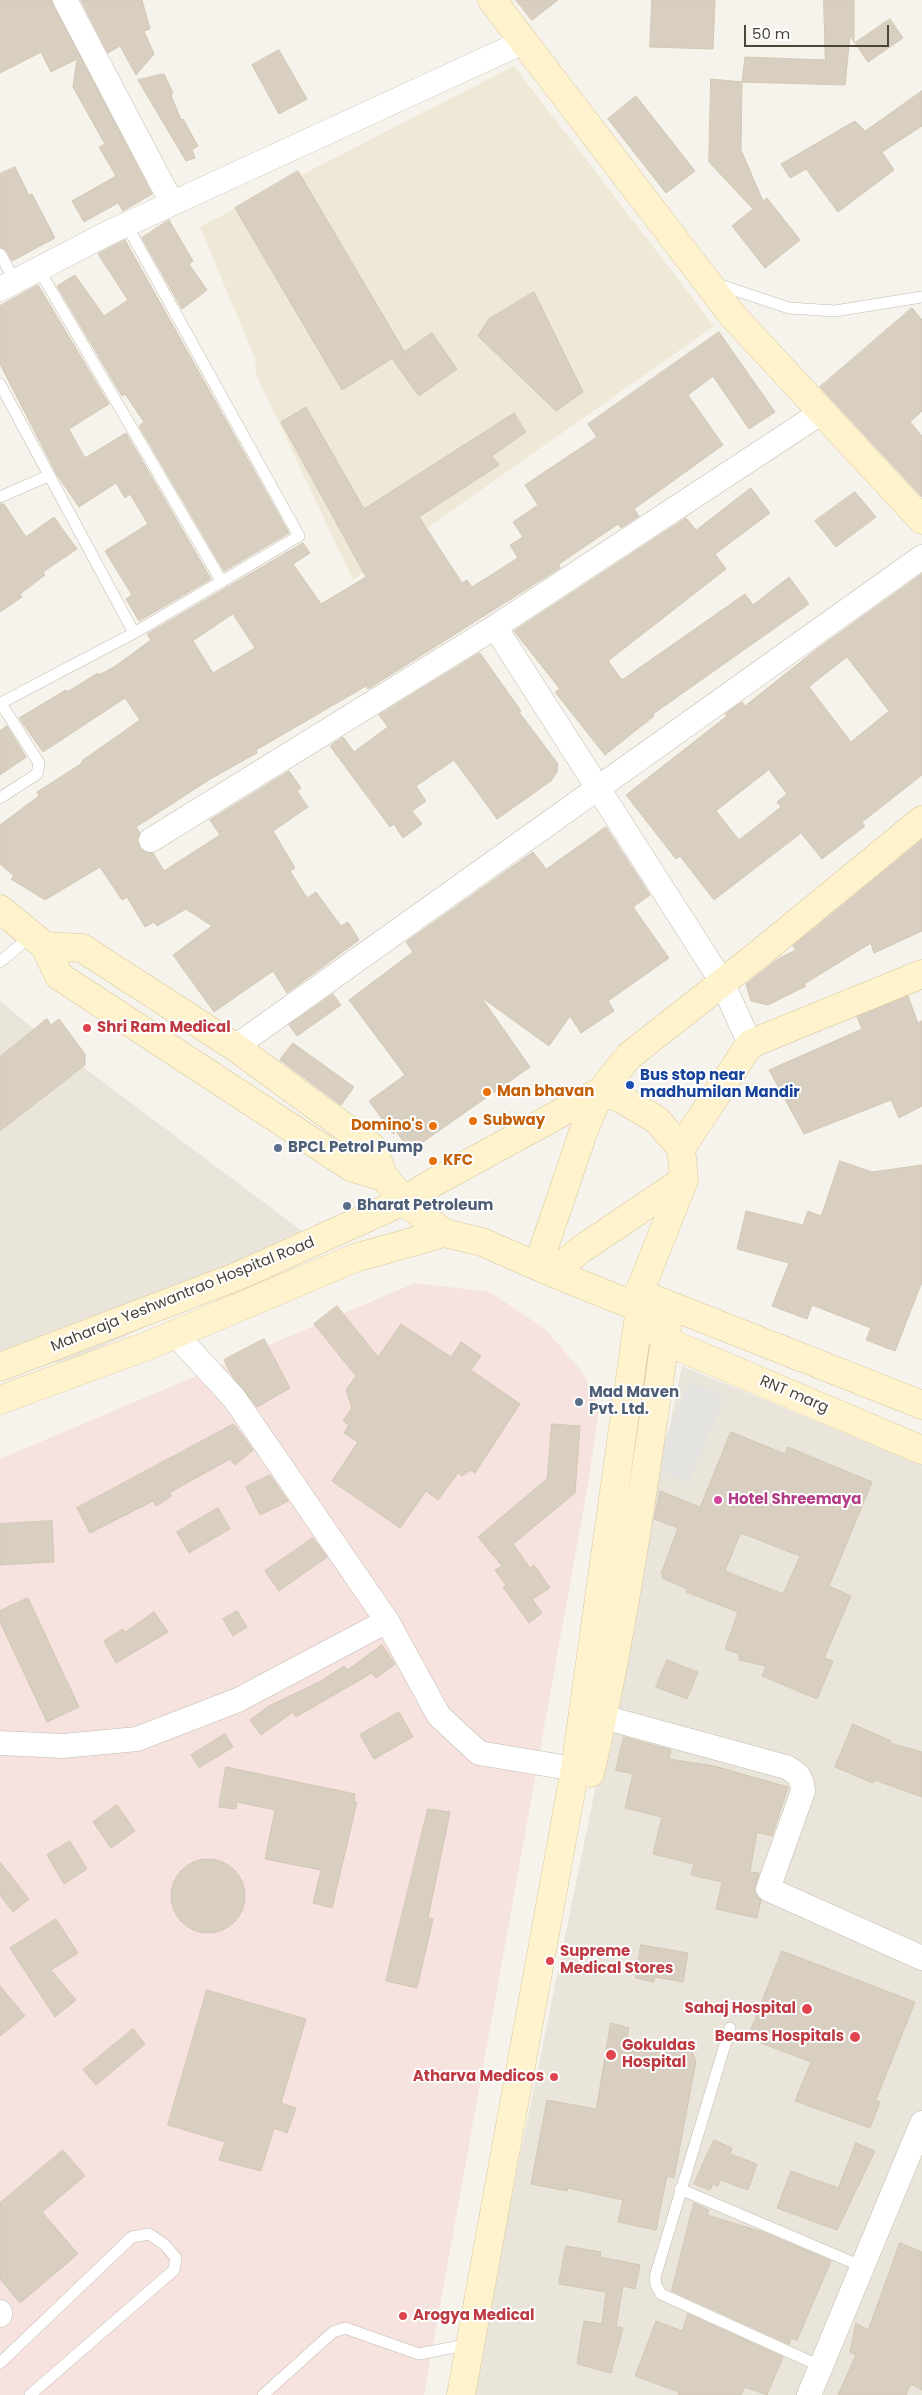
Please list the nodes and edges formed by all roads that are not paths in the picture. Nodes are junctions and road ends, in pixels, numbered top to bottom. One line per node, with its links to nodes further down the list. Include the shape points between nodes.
1 (65, 0): 4 (street)
2 (492, 0): 3 (main road)
3 (523, 42): 4 (street); 8 (main road)
4 (172, 203): 5 (street)
5 (126, 224): 7 (street); 17 (lane, via 299,536)
6 (0, 254): 9 (lane)
7 (38, 268): 9 (street); 17 (lane)
8 (706, 280): 10 (lane, via 798,309 835,311); 12 (main road, via 733,316)
9 (8, 285)
10 (922, 297)
11 (0, 384): 13 (lane)
12 (822, 412): 15 (main road); 18 (street)
13 (48, 476): 14 (lane); 19 (lane)
14 (0, 497)
15 (922, 520)
16 (922, 557): 21 (street)
17 (222, 582): 19 (lane)
18 (495, 627): 21 (street); 24 (street)
19 (134, 633): 20 (lane)
20 (0, 702): 22 (lane, via 39,764 37,774)
21 (599, 790): 29 (street); 31 (street)
22 (0, 798)
23 (922, 820): 29 (main road)
24 (151, 840)
25 (0, 909): 26 (main road)
26 (38, 941): 27 (lane); 31 (main road, via 82,948); 34 (main road, via 59,976 351,1167)
27 (0, 962)
28 (922, 974): 30 (main road)
29 (722, 982): 30 (street); 32 (main road, via 629,1056)
30 (750, 1044): 33 (main road)
31 (235, 1047): 34 (main road, via 372,1147)
32 (602, 1090): 33 (main road, via 657,1120); 36 (main road, Maharaja Yeshwantrao Hospital Road); 38 (main road, via 584,1130)
33 (681, 1148): 35 (main road)
34 (384, 1177): 36 (main road)
35 (684, 1180): 38 (main road, via 580,1250); 39 (main road)
36 (404, 1201): 37 (main road); 43 (main road, Maharaja Yeshwantrao Hospital Road, via 238,1276)
37 (444, 1233): 38 (main road, Maharaja Yeshwantrao Hospital Road, via 482,1242); 41 (main road, Maharaja Yeshwantrao Hospital Road, via 355,1258)
38 (545, 1269): 39 (main road, Maharaja Yeshwantrao Hospital Road)
39 (639, 1300): 40 (main road, Maharaja Yeshwantrao Hospital Road); 42 (main road); 50 (main road)
40 (670, 1306): 42 (main road); 45 (main road)
41 (175, 1334): 44 (main road, Maharaja Yeshwantrao Hospital Road); 47 (street, via 234,1398)
42 (665, 1341): 46 (main road, RNT marg); 48 (main road)
43 (0, 1367)
44 (0, 1400)
45 (922, 1405)
46 (922, 1450)
47 (387, 1621): 49 (street, via 238,1700 137,1739 63,1746); 50 (street, via 439,1716 479,1753)
48 (603, 1717): 51 (street, via 796,1772 802,1781 803,1791 768,1889); 62 (main road, via 572,1851)
49 (0, 1743)
50 (574, 1769): 56 (main road)
51 (922, 1958)
52 (730, 2028): 54 (lane)
53 (922, 2123): 55 (street)
54 (680, 2189): 55 (lane); 58 (lane, via 655,2277 661,2294)
55 (861, 2266): 58 (street)
56 (470, 2344): 60 (lane, via 419,2354 345,2328 333,2332); 61 (main road)
57 (0, 2363): 59 (lane, via 132,2238 149,2234 165,2245 176,2258 174,2270)
58 (820, 2366): 63 (street)
59 (30, 2395)
60 (263, 2395)
61 (461, 2395)
62 (474, 2395)
63 (809, 2395)

